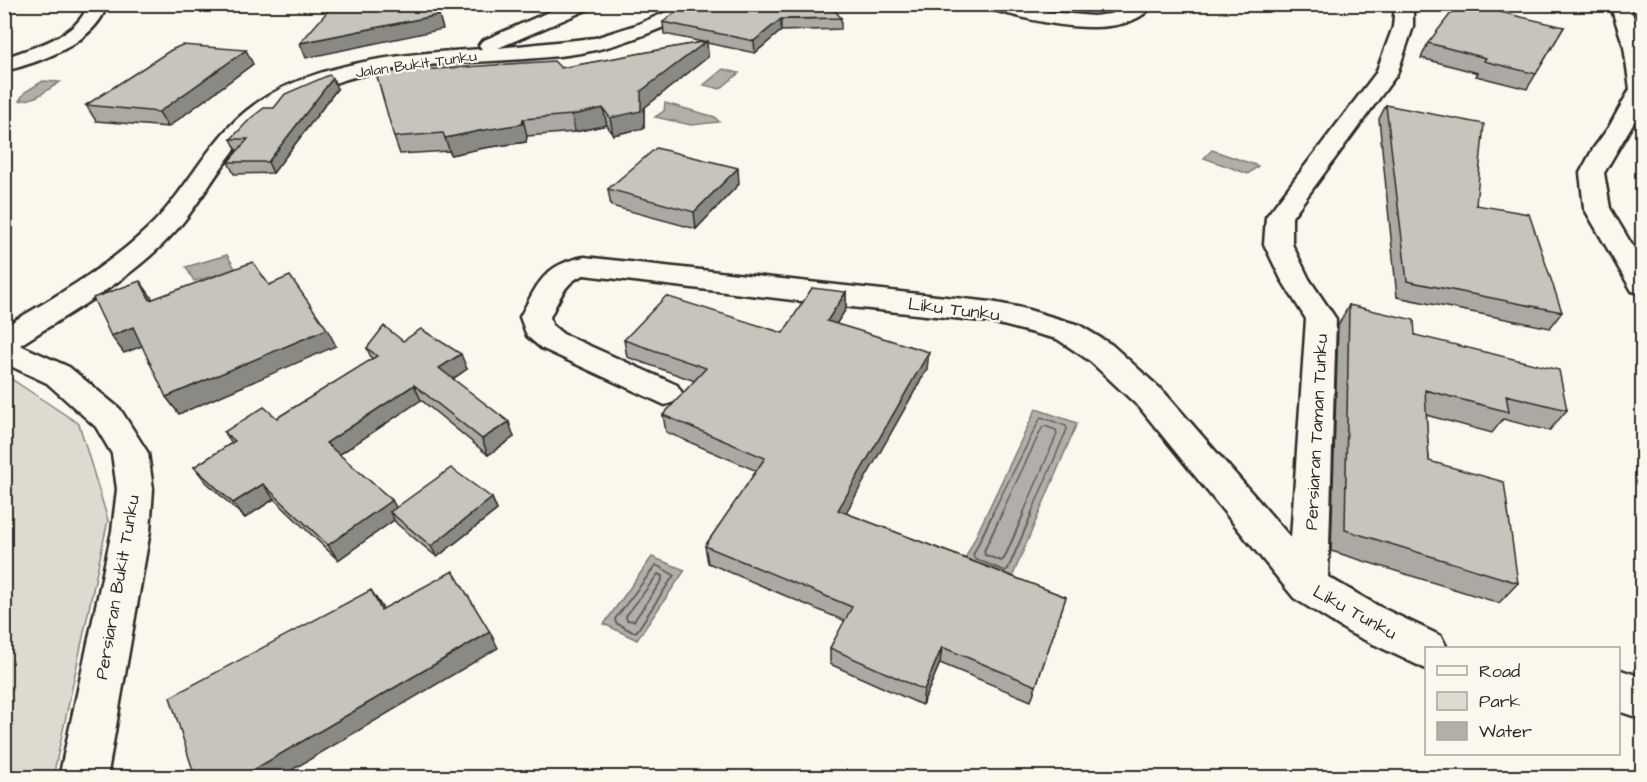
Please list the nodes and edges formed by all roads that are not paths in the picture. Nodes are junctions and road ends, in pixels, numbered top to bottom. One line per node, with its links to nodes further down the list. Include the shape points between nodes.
1 (98, 4): 9 (street, via 90,23 79,32)
2 (584, 4): 8 (street)
3 (704, 4): 8 (street, Jalan Bukit Tunku, via 599,44)
4 (994, 4): 5 (street, via 1043,18 1080,21 1131,14)
5 (1145, 4)
6 (1404, 4): 14 (street, Persiaran Taman Tunku, via 1403,27 1386,74 1279,217 1278,244 1321,319)
7 (1619, 4): 10 (street, via 1634,47 1641,89 1592,173 1597,208)
8 (462, 56): 11 (street, Jalan Bukit Tunku, via 367,69 311,85 273,104 238,130 181,211 157,236 109,274)
9 (4, 65)
10 (1642, 285)
11 (4, 341)
12 (4, 350): 18 (street, Persiaran Bukit Tunku, via 58,375 108,418 130,453 135,489 131,531)
13 (664, 393): 14 (street, Liku Tunku, via 552,340 538,329 535,317 561,273 584,266 991,312 1054,327 1101,353 1152,400)
14 (1308, 586): 15 (street, Liku Tunku)
15 (1425, 650)
16 (1620, 691): 17 (street)
17 (1642, 698)
18 (84, 777)

